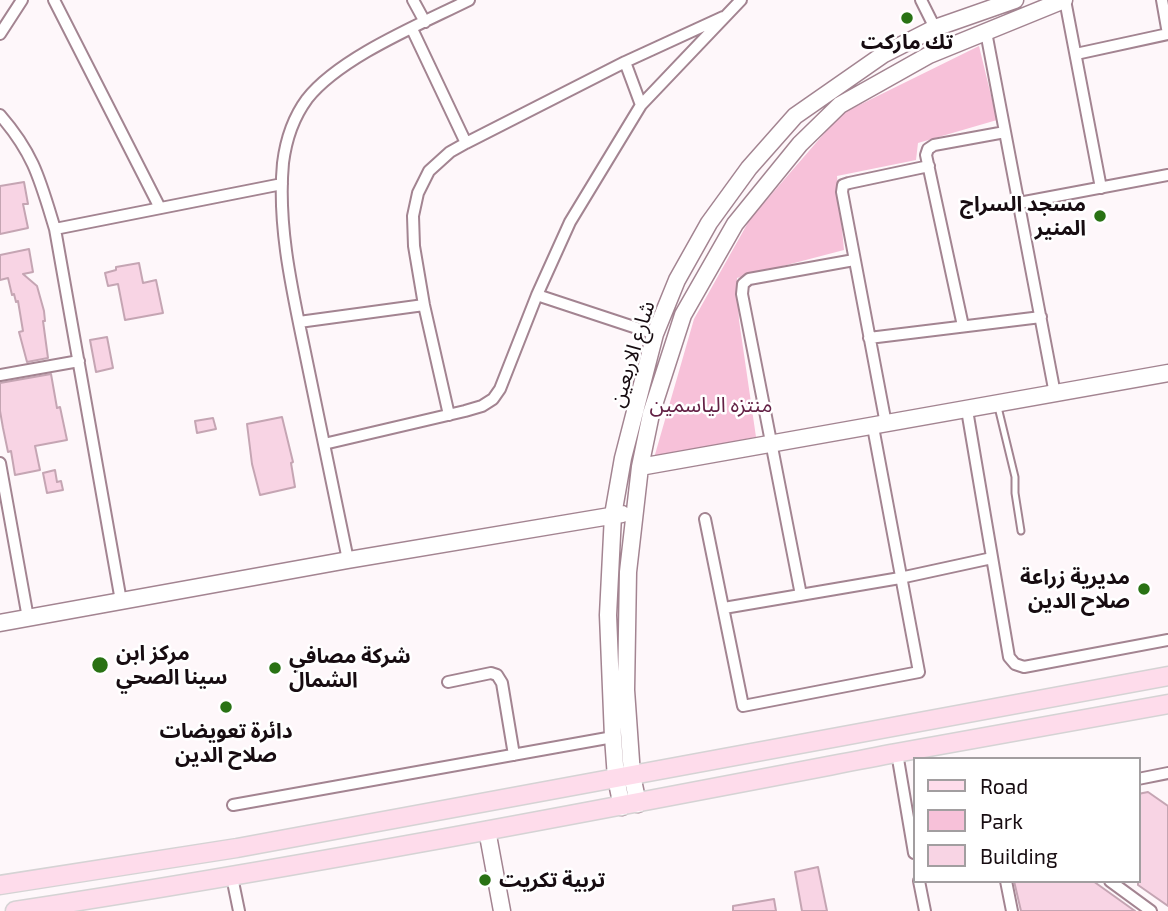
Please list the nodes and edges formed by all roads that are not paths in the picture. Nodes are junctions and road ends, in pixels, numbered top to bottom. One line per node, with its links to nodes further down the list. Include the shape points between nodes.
1 (22, 0): 15 (street)
2 (54, 0): 30 (street)
3 (413, 0): 11 (street)
4 (469, 0): 11 (street)
5 (741, 0): 10 (street)
6 (921, 0): 13 (street)
7 (1016, 0): 13 (main road, شارع الاربعين)
8 (1065, 0): 14 (main road); 18 (street)
9 (1162, 0): 16 (street)
10 (728, 14): 19 (street); 21 (street)
11 (425, 22): 12 (street)
12 (412, 29): 24 (street); 27 (street, via 354,59 315,90 291,128)
13 (935, 29): 17 (main road, شارع الاربعين)
14 (986, 32): 20 (main road); 23 (street)
15 (0, 34)
16 (1168, 34): 18 (street)
17 (884, 54): 20 (main road); 38 (main road, شارع الاربعين, via 795,116 749,168 709,223 677,280)
18 (1076, 54): 28 (street)
19 (625, 62): 21 (street); 24 (street)
20 (894, 75): 51 (main road, via 822,121 735,224 683,315 651,414)
21 (641, 105): 33 (street, via 570,222)
22 (0, 115): 31 (street, via 20,138 37,170)
23 (1005, 132): 25 (street, via 934,145 928,149); 29 (street)
24 (467, 143): 34 (street, via 429,171 415,204 414,246)
25 (929, 166): 32 (street, via 843,185); 37 (street)
26 (1168, 175): 28 (street)
27 (282, 184): 30 (street); 36 (street, via 285,241)
28 (1101, 188): 29 (street)
29 (1019, 203): 35 (street)
30 (160, 208): 31 (street)
31 (55, 229): 40 (street)
32 (854, 260): 39 (street); 49 (street, via 749,279 743,284)
33 (537, 295): 38 (street); 46 (street, via 505,379 492,399)
34 (424, 305): 36 (street); 46 (street)
35 (1041, 317): 37 (street); 43 (street)
36 (299, 322): 48 (street)
37 (963, 326): 39 (street)
38 (655, 334): 53 (main road, شارع الاربعين)
39 (869, 338): 47 (street)
40 (79, 361): 42 (street); 60 (street)
41 (1168, 373): 43 (main road)
42 (0, 375)
43 (1055, 394): 44 (main road)
44 (997, 404): 45 (main road); 55 (lane, via 1015,477)
45 (967, 410): 47 (main road); 56 (street)
46 (449, 415): 48 (street)
47 (879, 426): 49 (main road); 58 (street)
48 (324, 444): 57 (street)
49 (771, 445): 51 (main road); 59 (street)
50 (0, 463): 62 (street)
51 (640, 467): 52 (main road)
52 (635, 513): 53 (main road); 72 (main road, via 628,572)
53 (613, 515): 57 (main road); 68 (main road, شارع الاربعين, via 608,615)
54 (705, 519): 61 (street)
55 (1021, 531)
56 (992, 558): 58 (street); 64 (street, via 1009,657 1015,664 1024,667)
57 (348, 560): 60 (main road)
58 (900, 579): 59 (street); 61 (street, via 919,671 743,706)
59 (801, 595): 61 (street)
60 (121, 601): 62 (main road)
61 (724, 608)
62 (28, 618): 63 (main road)
63 (0, 623)
64 (1168, 640)
65 (1168, 676): 72 (main road)
66 (448, 682): 70 (street, via 497,674)
67 (1167, 709): 69 (main road)
68 (613, 737): 70 (street); 72 (main road, شارع الاربعين)
69 (897, 753): 75 (main road); 76 (street)
70 (514, 755): 74 (street)
71 (1168, 774): 73 (street)
72 (624, 777): 75 (main road, شارع الاربعين); 82 (main road, via 237,848)
73 (1140, 779)
74 (233, 804)
75 (630, 806): 77 (main road)
76 (911, 822)
77 (487, 830): 78 (main road); 85 (main road)
78 (232, 877): 83 (main road); 84 (street)
79 (919, 883): 86 (street)
80 (1006, 883): 87 (street)
81 (1113, 883): 88 (street)
82 (0, 885)
83 (15, 911)
84 (239, 911)
85 (502, 911)
86 (925, 911)
87 (1012, 911)
88 (1151, 911)

